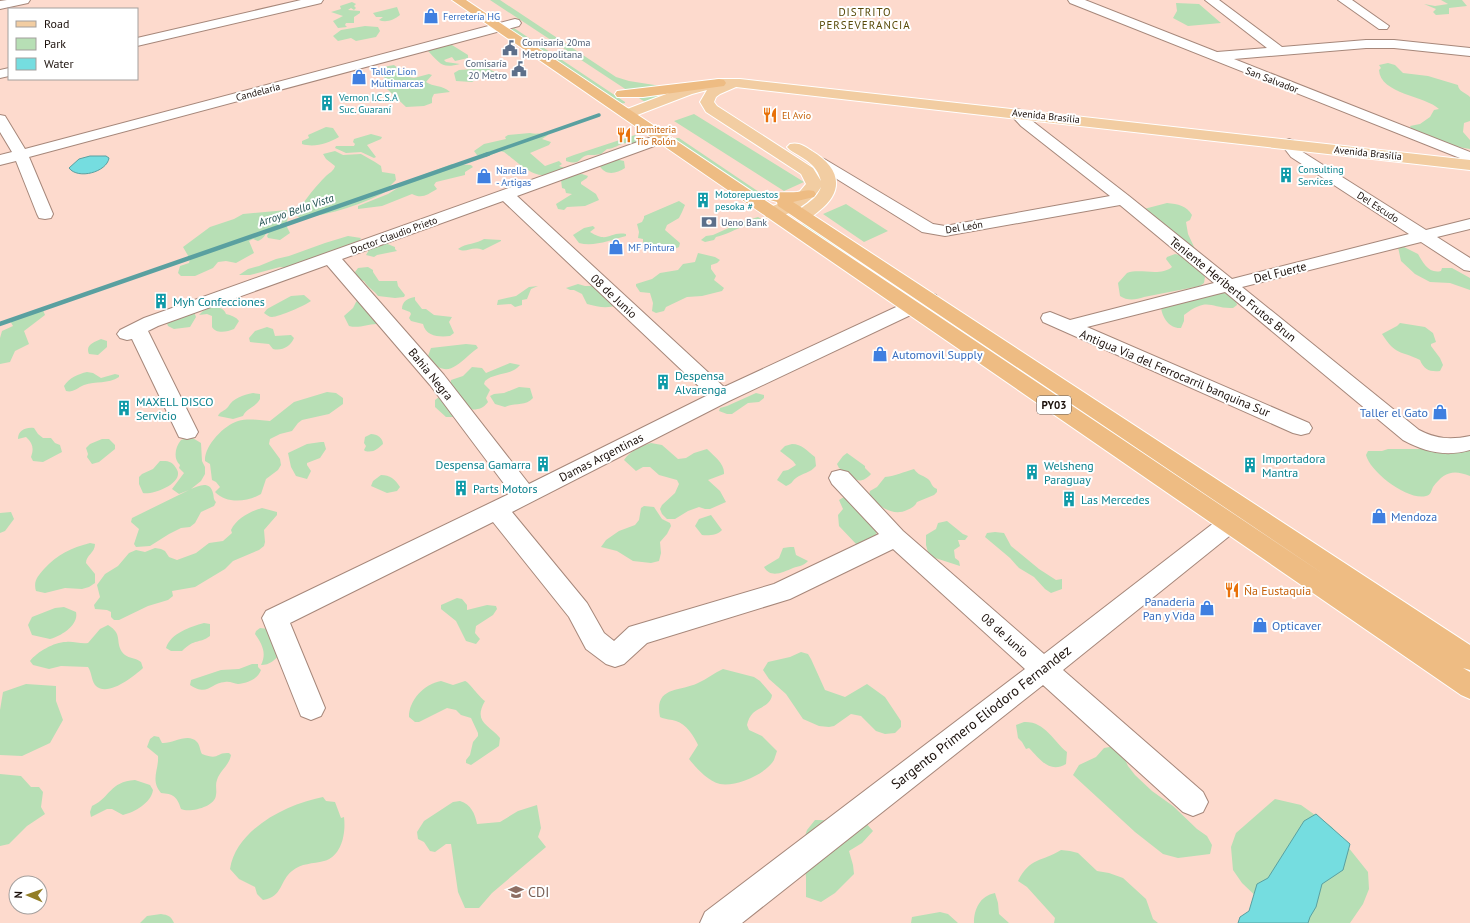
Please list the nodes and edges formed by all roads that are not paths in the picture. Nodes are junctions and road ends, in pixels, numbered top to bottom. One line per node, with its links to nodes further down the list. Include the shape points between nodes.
1 (24, 0): 7 (street)
2 (317, 0): 12 (street)
3 (458, 0): 8 (highway, PY03)
4 (1074, 0): 15 (street, San Salvador)
5 (1210, 0): 13 (street)
6 (1344, 0): 10 (street)
7 (0, 5)
8 (502, 22): 9 (street, Candelaria); 22 (highway, PY03); 27 (street, Candelaria)
9 (515, 23): 11 (highway)
10 (1383, 26)
11 (529, 32)
12 (138, 42)
13 (1279, 50): 14 (street, via 1377,44); 15 (street)
14 (1470, 52)
15 (1212, 56): 28 (street, San Salvador)
16 (719, 84): 17 (main road, Avenida Brasilia); 19 (highway); 22 (main road, Avenida Brasilia, via 677,94)
17 (761, 84): 20 (main road, via 725,87); 24 (main road, Avenida Brasilia)
18 (609, 85): 19 (highway, PY03)
19 (622, 94): 22 (highway, PY03)
20 (710, 96): 21 (main road, Avenida Brasilia); 22 (main road, Avenida Brasilia); 35 (main road, via 707,102 711,109 807,171 814,184 808,194)
21 (732, 99): 24 (main road, Avenida Brasilia, via 759,92); 30 (main road, via 734,110)
22 (641, 116): 25 (highway, PY03); 35 (highway, PY03)
23 (0, 118): 27 (street)
24 (1021, 118): 26 (main road, Avenida Brasilia); 34 (street, Teniente Heriberto Frutos Brun)
25 (662, 138): 33 (street, Doctor Claudio Prieto); 35 (highway, PY03)
26 (1293, 149): 31 (main road, Avenida Brasilia); 32 (main road, Avenida Brasilia); 38 (street, Del Escudo)
27 (21, 155): 29 (street, Candelaria); 36 (street)
28 (1470, 157)
29 (0, 160)
30 (820, 163): 34 (street, Del León, via 928,228 936,230 945,231); 35 (main road, via 828,176 830,187 819,203)
31 (1470, 164)
32 (1470, 174)
33 (506, 195): 39 (street, Doctor Claudio Prieto); 44 (street, 08 de Junio)
34 (1123, 198): 41 (street, Teniente Heriberto Frutos Brun)
35 (785, 211): 42 (highway, PY03)
36 (45, 214)
37 (1470, 224): 38 (street, Del Fuerte)
38 (1422, 236): 40 (street, Del Escudo); 41 (street, Del Fuerte)
39 (332, 258): 46 (street, Doctor Claudio Prieto, via 151,322 132,332); 49 (street, Bahia Negra, via 437,380)
40 (1470, 266)
41 (1228, 285): 43 (street, Del Fuerte); 47 (street, Teniente Heriberto Frutos Brun, via 1411,435 1432,445)
42 (920, 303): 44 (street, Damas Argentinas); 51 (highway, PY03)
43 (1058, 322): 45 (street, Antigua Via del Ferrocarril banquina Sur)
44 (722, 396): 49 (street, Damas Argentinas)
45 (1301, 428)
46 (187, 432)
47 (1464, 445)
48 (840, 478): 52 (street, 08 de Junio)
49 (525, 495): 50 (street, Damas Argentinas)
50 (497, 510): 52 (street, via 578,610 595,642 615,656 638,635 781,592); 56 (street, Damas Argentinas, via 275,618)
51 (1238, 517): 53 (highway, PY03); 54 (street, Sargento Primero Eliodoro Fernandez); 55 (highway, PY03)
52 (896, 537): 54 (street, 08 de Junio)
53 (1470, 659)
54 (1044, 669): 57 (street, 08 de Junio); 58 (street, Sargento Primero Eliodoro Fernandez)
55 (1470, 687)
56 (311, 708)
57 (1193, 802)
58 (716, 923)

